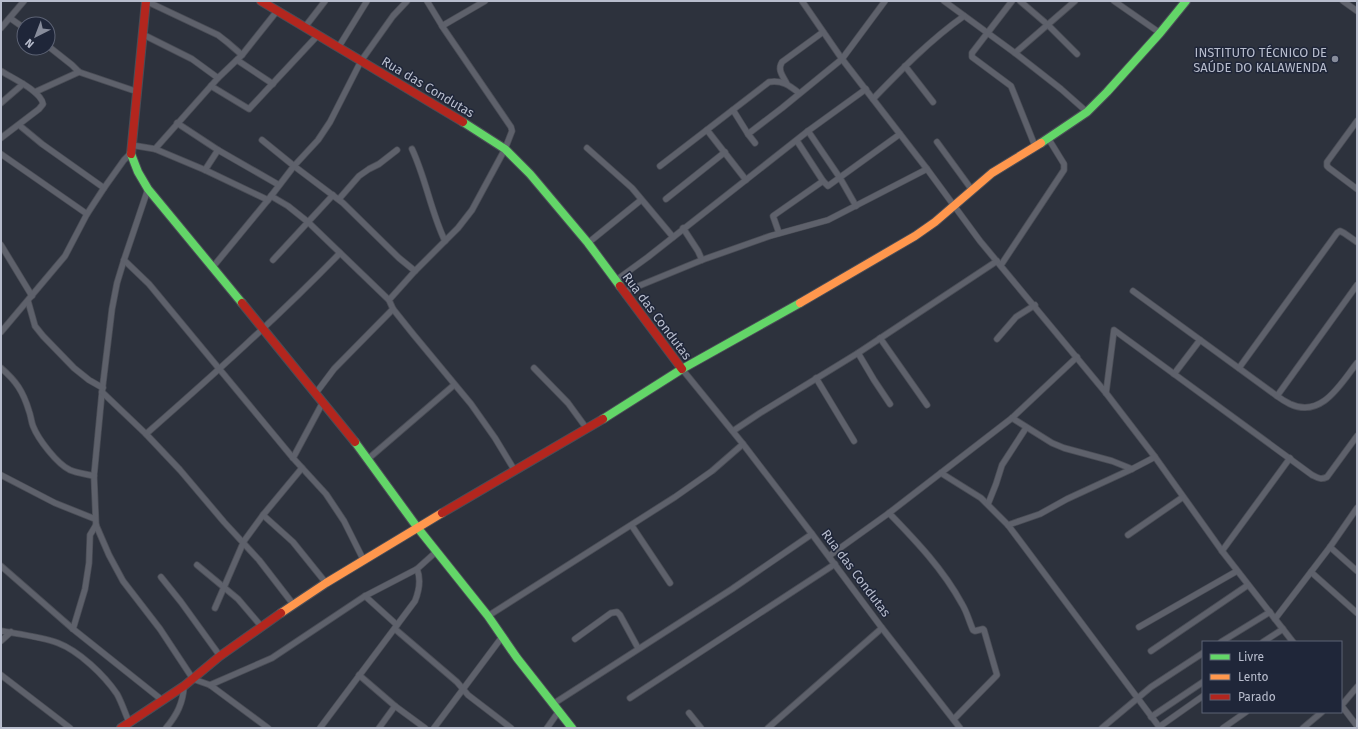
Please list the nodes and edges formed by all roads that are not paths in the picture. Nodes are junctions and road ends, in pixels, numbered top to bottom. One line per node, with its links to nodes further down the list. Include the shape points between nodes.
1 (24, 1): 21 (street)
2 (146, 1): 29 (street); 36 (street, via 218,35)
3 (261, 1): 18 (street, Rua das Condutas)
4 (325, 1): 26 (street)
5 (367, 1): 32 (street)
6 (407, 1): 39 (street)
7 (427, 1): 24 (street)
8 (485, 1): 24 (street)
9 (802, 1): 27 (street)
10 (885, 1): 37 (street)
11 (944, 1): 20 (street)
12 (1012, 1): 30 (street)
13 (1020, 1): 23 (street)
14 (1075, 1): 23 (street)
15 (1114, 1): 28 (street)
16 (1186, 1): 28 (street)
17 (1344, 1): 19 (street)
18 (277, 11): 26 (street, Rua das Condutas); 36 (street)
19 (1357, 11)
20 (964, 16): 30 (street); 40 (street)
21 (10, 18): 22 (street); 25 (street)
22 (16, 22)
23 (1048, 25): 34 (street); 35 (street)
24 (442, 26): 75 (street, via 511,127 512,131)
25 (1, 27)
26 (305, 27): 31 (street, Rua das Condutas)
27 (823, 32): 37 (street); 46 (street, via 779,66)
28 (1160, 33): 56 (street)
29 (142, 34): 43 (street, via 192,59); 50 (street)
30 (988, 34): 34 (street); 70 (street, via 972,53 972,57 1011,86)
31 (318, 35): 32 (street, Rua das Condutas); 45 (street)
32 (338, 48): 39 (street, Rua das Condutas)
33 (56, 52): 42 (street)
34 (1015, 53): 56 (street)
35 (1077, 54)
36 (242, 55): 38 (street)
37 (842, 59): 48 (street); 51 (street)
38 (237, 60): 43 (street); 45 (street)
39 (361, 61): 75 (street, Rua das Condutas, via 471,126); 80 (street, via 324,131)
40 (905, 66): 52 (street); 54 (street)
41 (1, 71): 44 (street)
42 (79, 72): 49 (street); 50 (street)
43 (218, 78): 47 (street)
44 (23, 84): 49 (street); 53 (street)
45 (273, 84): 47 (street, via 249,109)
46 (787, 84): 51 (street); 55 (street, via 768,82)
47 (211, 86): 58 (street)
48 (866, 89): 52 (street); 61 (street)
49 (35, 92): 59 (street, via 43,104)
50 (138, 92): 72 (street)
51 (799, 93): 62 (street)
52 (873, 99): 63 (street)
53 (1, 102)
54 (933, 102)
55 (732, 110): 60 (street); 62 (street)
56 (1087, 112): 65 (street)
57 (1357, 121): 90 (street, via 1327,162 1327,166)
58 (177, 123): 73 (street); 76 (street)
59 (19, 125): 64 (street); 88 (street)
60 (707, 130): 78 (street); 81 (street)
61 (808, 131): 67 (street); 84 (street)
62 (748, 134): 69 (street)
63 (900, 134): 82 (street); 84 (street)
64 (1, 138)
65 (1048, 138): 70 (street); 112 (street, via 1064,164 1064,170)
66 (262, 140): 80 (street)
67 (797, 141): 85 (street); 86 (street)
68 (937, 142): 91 (street)
69 (755, 143)
70 (1035, 146): 91 (street, via 1003,165)
71 (587, 148): 96 (street, via 632,188)
72 (131, 149): 73 (street); 88 (street); 89 (street, via 138,172)
73 (155, 149): 83 (street)
74 (412, 149): 104 (street, via 422,170)
75 (504, 149): 104 (street, via 472,210); 106 (street, Rua das Condutas, via 530,174)
76 (218, 150): 83 (street); 87 (street)
77 (397, 150): 94 (street, via 359,176)
78 (725, 152): 85 (street); 95 (street)
79 (1, 154): 99 (street)
80 (294, 166): 87 (street); 92 (street)
81 (660, 166)
82 (927, 169): 97 (street); 98 (street)
83 (205, 170): 93 (street)
84 (840, 178): 86 (street, via 830,186); 98 (street)
85 (746, 180): 101 (street)
86 (823, 181): 102 (street, via 773,216)
87 (279, 185): 93 (street)
88 (104, 188): 99 (street)
89 (148, 189): 109 (street); 113 (street)
90 (1357, 189)
91 (972, 190): 97 (street)
92 (333, 195): 94 (street); 100 (street)
93 (269, 198): 100 (street, via 288,206); 113 (street)
94 (339, 199): 114 (street)
95 (666, 199)
96 (640, 200): 103 (street); 106 (street)
97 (954, 205): 112 (street); 135 (street, via 935,222 900,245)
98 (856, 206): 102 (street, via 828,220)
99 (87, 214): 119 (street, via 66,256)
100 (308, 222): 108 (street); 110 (street)
101 (683, 228): 103 (street); 111 (street)
102 (780, 233): 111 (street)
103 (673, 237): 115 (street)
104 (445, 241): 114 (street)
105 (1357, 242): 134 (street, via 1340,231 1337,233)
106 (588, 243): 115 (street, Rua das Condutas)
107 (1, 245): 119 (street)
108 (340, 253): 120 (street); 124 (street)
109 (124, 260): 136 (street, via 149,284); 140 (street, via 112,309)
110 (273, 260)
111 (702, 260): 118 (street)
112 (999, 263): 122 (street); 126 (street)
113 (212, 268): 124 (street)
114 (415, 271): 120 (street)
115 (615, 281): 118 (street, Rua das Condutas)
116 (1357, 285): 143 (street)
117 (1133, 291): 128 (street)
118 (624, 292): 135 (street, Rua das Condutas)
119 (32, 296): 121 (street)
120 (389, 300): 123 (street)
121 (28, 301): 125 (street); 140 (street, via 35,326 42,336 74,368)
122 (1035, 305): 127 (street, via 1016,317); 130 (street)
123 (393, 309): 139 (street); 141 (street, via 334,369)
124 (262, 329): 136 (street); 141 (street)
125 (2, 330)
126 (880, 338): 129 (street); 146 (street)
127 (997, 339)
128 (1200, 340): 134 (street); 137 (street)
129 (858, 352): 138 (street); 145 (street)
130 (1077, 357): 142 (street); 147 (street)
131 (1357, 363): 143 (street, via 1334,394 1319,405 1300,407 1291,405)
132 (1, 368): 164 (street, via 20,388 40,439 62,465 70,470)
133 (534, 368): 149 (street, via 568,403)
134 (1239, 368): 143 (street)
135 (682, 369): 149 (street); 150 (street, Rua das Condutas)
136 (219, 370): 151 (street); 156 (street)
137 (1174, 374): 142 (street, via 1114,330); 157 (street)
138 (816, 378): 150 (street); 153 (street)
139 (454, 385): 158 (street); 161 (street, via 495,438)
140 (102, 390): 151 (street); 164 (street)
141 (316, 393): 144 (street)
142 (1106, 393): 155 (street)
143 (1277, 396)
144 (323, 402): 156 (street); 158 (street)
145 (890, 404)
146 (927, 405)
147 (1012, 418): 148 (street); 162 (street)
148 (1026, 428): 160 (street, via 1064,448); 166 (street, via 1002,465)
149 (587, 429): 161 (street)
150 (733, 431): 154 (street, Rua das Condutas)
151 (146, 434): 176 (street)
152 (1357, 436): 157 (street, via 1323,479 1312,475)
153 (854, 441)
154 (743, 444): 172 (street, via 704,477); 174 (street, Rua das Condutas)
155 (1154, 457): 160 (street); 165 (street)
156 (293, 458): 159 (street)
157 (1290, 458): 179 (street)
158 (368, 459): 173 (street)
159 (302, 468): 169 (street); 181 (street, via 326,494 344,521)
160 (1132, 469): 171 (street, via 1040,514)
161 (515, 471): 173 (street)
162 (942, 473): 166 (street); 168 (street)
163 (1, 475): 170 (street)
164 (94, 476): 170 (street)
165 (1183, 497): 175 (street); 179 (street)
166 (988, 504): 171 (street)
167 (1357, 508): 177 (street)
168 (889, 513): 180 (street); 240 (street, via 935,563 962,604 973,630 984,630 997,675)
169 (263, 515): 176 (street); 191 (street, via 293,542)
170 (95, 522): 206 (street, via 90,535 85,589); 221 (street, via 123,581 160,629)
171 (1008, 525): 229 (street)
172 (632, 526): 190 (street); 199 (street)
173 (417, 527): 178 (street); 181 (street)
174 (812, 534): 180 (street, Rua das Condutas); 215 (street, via 732,589)
175 (1128, 535)
176 (244, 542): 193 (street); 195 (street)
177 (1330, 547): 187 (street); 188 (street)
178 (437, 551): 185 (street); 199 (street)
179 (1222, 551): 186 (street)
180 (829, 556): 182 (street, Rua das Condutas)
181 (364, 561): 191 (street)
182 (835, 564): 204 (street, Rua das Condutas); 228 (street)
183 (197, 565): 193 (street)
184 (1, 566): 206 (street)
185 (417, 569): 194 (street); 202 (street, via 418,595)
186 (1237, 571): 192 (street); 203 (street)
187 (1357, 571)
188 (1311, 572): 198 (street); 200 (street)
189 (162, 578): 218 (street)
190 (670, 582)
191 (326, 583): 195 (street)
192 (1248, 585): 197 (street); 216 (street)
193 (224, 588): 196 (street); 201 (street, via 238,599)
194 (365, 596): 202 (street); 223 (street, via 272,658)
195 (293, 604): 201 (street)
196 (216, 608)
197 (1270, 612): 200 (street); 212 (street)
198 (1357, 613)
199 (488, 616): 209 (street)
200 (1275, 619): 205 (street)
201 (261, 626): 218 (street)
202 (396, 627): 220 (street); 226 (street)
203 (1139, 627)
204 (882, 628): 240 (street, Rua das Condutas); 255 (street)
205 (1283, 629): 213 (street); 214 (street)
206 (73, 630): 230 (street)
207 (1, 631): 208 (street)
208 (11, 632): 211 (street); 241 (street, via 56,642 71,649 117,694)
209 (502, 637): 226 (street); 231 (street)
210 (575, 639): 215 (street, via 611,613 617,612)
211 (1, 641)
212 (1223, 641)
213 (1265, 641)
214 (1290, 641)
215 (638, 648): 231 (street)
216 (1151, 651)
217 (1202, 654): 229 (street)
218 (220, 656): 221 (street)
219 (1, 675): 243 (street)
220 (359, 675): 233 (street); 247 (street)
221 (193, 679): 223 (street); 224 (street)
222 (1202, 683): 239 (street)
223 (210, 685): 246 (street)
224 (184, 686): 230 (street); 245 (street, via 180,706)
225 (1357, 687): 232 (street)
226 (463, 689): 250 (street); 251 (street)
227 (1202, 697): 258 (street)
228 (630, 698)
229 (1137, 699): 239 (street); 257 (street)
230 (162, 700): 241 (street)
231 (553, 704): 235 (street)
232 (1342, 704)
233 (395, 706): 248 (street); 249 (street)
234 (1342, 706): 242 (street)
235 (558, 711): 252 (street); 253 (street)
236 (689, 713): 254 (street)
237 (1245, 713): 259 (street)
238 (1321, 713): 260 (street)
239 (1152, 717): 258 (street)
240 (954, 719): 256 (street, Rua das Condutas)
241 (129, 722): 244 (street)
242 (1357, 726)
243 (70, 728)
244 (122, 728)
245 (166, 728)
246 (268, 728)
247 (320, 728)
248 (379, 728)
249 (425, 728)
250 (434, 728)
251 (511, 728)
252 (547, 728)
253 (572, 728)
254 (701, 728)
255 (768, 728)
256 (960, 728)
257 (1102, 728)
258 (1160, 728)
259 (1223, 728)
260 (1303, 728)

